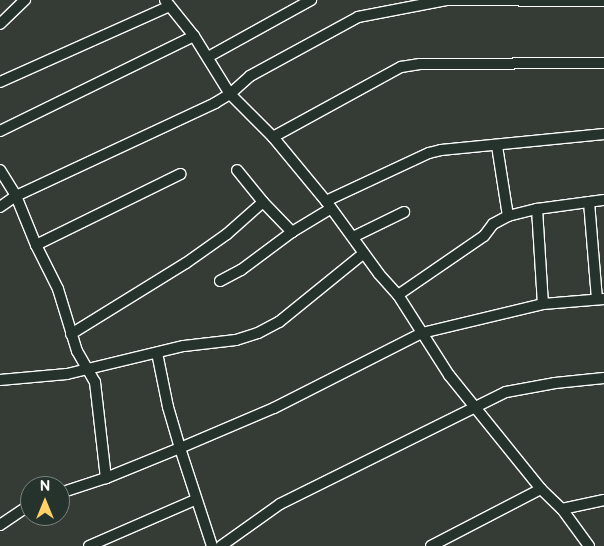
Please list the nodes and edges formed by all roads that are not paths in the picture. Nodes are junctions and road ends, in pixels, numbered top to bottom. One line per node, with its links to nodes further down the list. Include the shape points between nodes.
1 (25, 0): 6 (street)
2 (312, 0): 8 (street)
3 (446, 0): 4 (street); 11 (street, via 346,21 250,76)
4 (604, 1)
5 (167, 3): 7 (street); 10 (street)
6 (0, 24)
7 (194, 36): 8 (street); 12 (street)
8 (208, 57): 11 (street)
9 (604, 63): 14 (street, via 420,64 401,68)
10 (0, 82)
11 (230, 94): 14 (street); 19 (street)
12 (0, 131)
13 (604, 134): 15 (street)
14 (273, 137): 23 (street)
15 (497, 146): 23 (street, via 430,153); 27 (street)
16 (0, 170): 19 (street)
17 (236, 170): 21 (street)
18 (180, 174): 30 (street)
19 (16, 196): 24 (street); 30 (street)
20 (604, 200): 22 (street)
21 (263, 202): 28 (street); 37 (street, via 227,234 186,263)
22 (589, 202): 25 (street); 34 (street)
23 (328, 205): 28 (street); 29 (street)
24 (0, 207)
25 (536, 209): 27 (street); 35 (street)
26 (404, 212): 29 (street)
27 (508, 216): 33 (street)
28 (292, 232): 32 (street, via 241,270)
29 (353, 238): 31 (street)
30 (36, 244): 37 (street, via 58,289)
31 (364, 252): 33 (street); 38 (street, via 279,322 258,333 236,340 184,346)
32 (220, 281)
33 (398, 295): 36 (street)
34 (600, 299): 35 (street)
35 (543, 304): 36 (street)
36 (422, 332): 42 (street); 43 (street, via 274,408)
37 (71, 334): 39 (street, via 77,351)
38 (157, 353): 39 (street); 43 (street)
39 (90, 370): 41 (street); 44 (street, via 97,389)
40 (604, 378): 42 (street, via 506,392)
41 (0, 380)
42 (474, 407): 45 (street); 54 (street, via 280,504)
43 (180, 448): 44 (street); 47 (street)
44 (106, 478): 46 (street)
45 (541, 489): 49 (street); 55 (street)
46 (70, 490)
47 (195, 500): 52 (street); 53 (street)
48 (604, 500): 49 (street)
49 (562, 509): 56 (street)
50 (20, 512): 51 (street)
51 (0, 525)
52 (89, 546)
53 (212, 546)
54 (221, 546)
55 (431, 546)
56 (588, 546)

